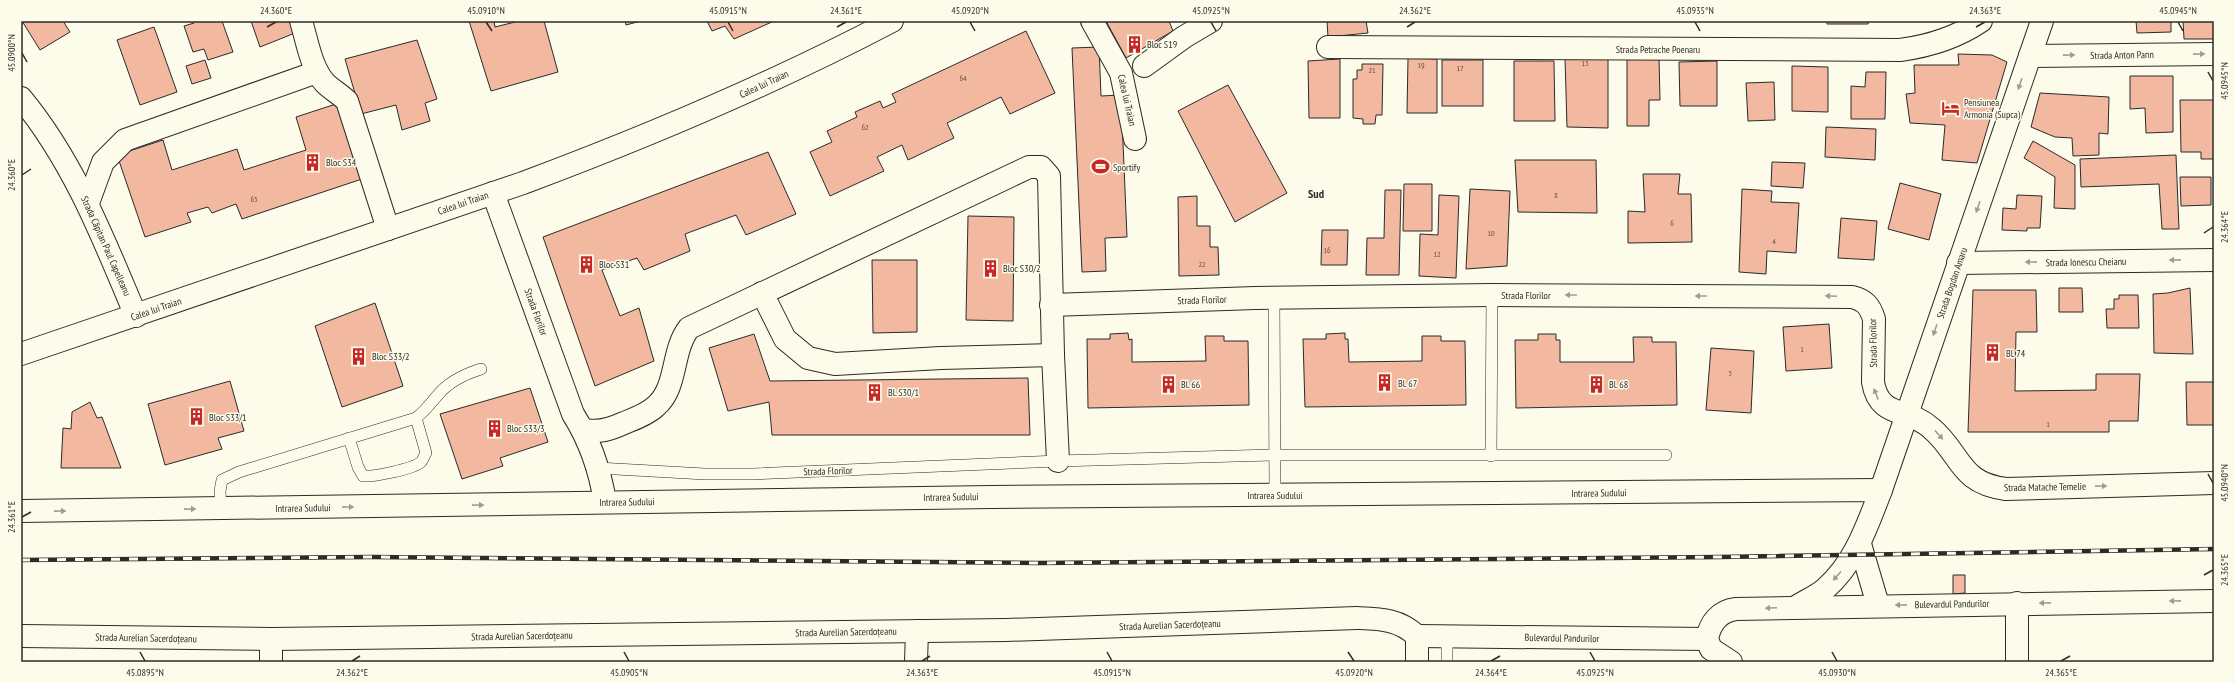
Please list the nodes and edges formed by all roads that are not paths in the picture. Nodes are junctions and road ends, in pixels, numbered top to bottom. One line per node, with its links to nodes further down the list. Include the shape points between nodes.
1 (301, 21): 11 (street)
2 (892, 21): 14 (street, Calea lui Traian, via 798,68 680,122)
3 (1092, 21): 13 (street, Calea lui Traian, via 1121,73)
4 (1210, 21): 10 (street)
5 (1981, 21): 7 (street, Strada Petrache Poenaru, via 1970,29 1942,41 1900,50)
6 (2042, 21): 9 (street, Strada Bogdan Amaru)
7 (1328, 47)
8 (2214, 54): 9 (street, Strada Anton Pann, one-way to 8)
9 (2030, 56): 18 (street, Strada Bogdan Amaru, one-way to 18)
10 (1144, 66)
11 (317, 72): 15 (street, via 125,140 103,162); 16 (street, via 347,101)
12 (21, 98): 15 (street, Strada Căpitan Paul Capelleanu, via 53,142)
13 (1135, 139)
14 (492, 193): 16 (street, Calea lui Traian); 29 (street, Strada Florilor, via 574,414)
15 (88, 203): 23 (street, Strada Căpitan Paul Capelleanu)
16 (388, 229): 23 (street, Calea lui Traian)
17 (2214, 260): 18 (street, Strada Ionescu Cheianu, one-way to 18)
18 (1958, 263): 27 (street, Strada Bogdan Amaru, one-way to 27)
19 (762, 293): 22 (street, via 1029,167 1042,166 1049,176); 25 (street, via 785,339 808,358 835,364); 29 (street, via 689,328 681,338 666,394 656,407 616,427 593,433)
20 (1492, 295): 21 (street, Strada Florilor); 27 (street, Strada Florilor, one-way to 20, via 1886,408 1875,392 1874,319 1871,310 1859,299 1822,296); 33 (lane)
21 (1274, 297): 22 (street, Strada Florilor); 31 (lane)
22 (1051, 305): 25 (street)
23 (136, 316): 24 (street, Calea lui Traian)
24 (21, 354)
25 (1053, 355): 34 (street)
26 (481, 369): 28 (lane, via 451,382 437,395 428,409)
27 (1906, 415): 36 (street, Strada Matache Temelie, one-way to 36, via 1923,421 1932,428 1960,466 1974,479 1989,487 2006,489); 37 (street, Strada Bogdan Amaru)
28 (416, 418): 30 (lane); 30 (lane, via 426,453 421,462 411,466 363,476)
29 (583, 430): 35 (street, Strada Florilor)
30 (348, 438): 40 (lane, via 239,472 222,480)
31 (1276, 455): 33 (lane, Strada Florilor); 34 (lane, Strada Florilor); 38 (lane)
32 (1666, 455): 33 (lane, Strada Florilor)
33 (1491, 456)
34 (1058, 461): 35 (lane, Strada Florilor, via 753,474)
35 (598, 468): 39 (street, Strada Florilor)
36 (2214, 484)
37 (1881, 490): 38 (street, Intrarea Sudului); 42 (street, Strada Bogdan Amaru)
38 (1275, 495): 39 (street, Intrarea Sudului)
39 (605, 502): 40 (street, Intrarea Sudului, one-way to 39)
40 (221, 509): 41 (street, Intrarea Sudului, one-way to 40)
41 (21, 511)
42 (1860, 544): 45 (street); 46 (street, Strada Bogdan Amaru, one-way to 46, via 1840,574 1824,590)
43 (2214, 601): 44 (street, Bulevardul Pandurilor, one-way to 44)
44 (2017, 603): 45 (street, Bulevardul Pandurilor, one-way to 45); 59 (street)
45 (1878, 605): 46 (street, Bulevardul Pandurilor)
46 (1796, 607): 52 (street, Bulevardul Pandurilor, one-way to 52, via 1728,610 1712,623)
47 (918, 631): 49 (street, Strada Aurelian Sacerdoțeanu, via 1357,618 1395,621); 51 (street, Strada Aurelian Sacerdoțeanu); 54 (street)
48 (21, 636): 51 (street, Strada Aurelian Sacerdoțeanu)
49 (1417, 636): 50 (street, Bulevardul Pandurilor); 55 (street)
50 (1447, 636): 52 (street, Bulevardul Pandurilor); 56 (lane)
51 (271, 639): 53 (street)
52 (1707, 639): 57 (street); 58 (street, via 1711,648)
53 (271, 662)
54 (916, 662)
55 (1417, 662)
56 (1447, 662)
57 (1710, 662)
58 (1731, 662)
59 (2017, 662)

